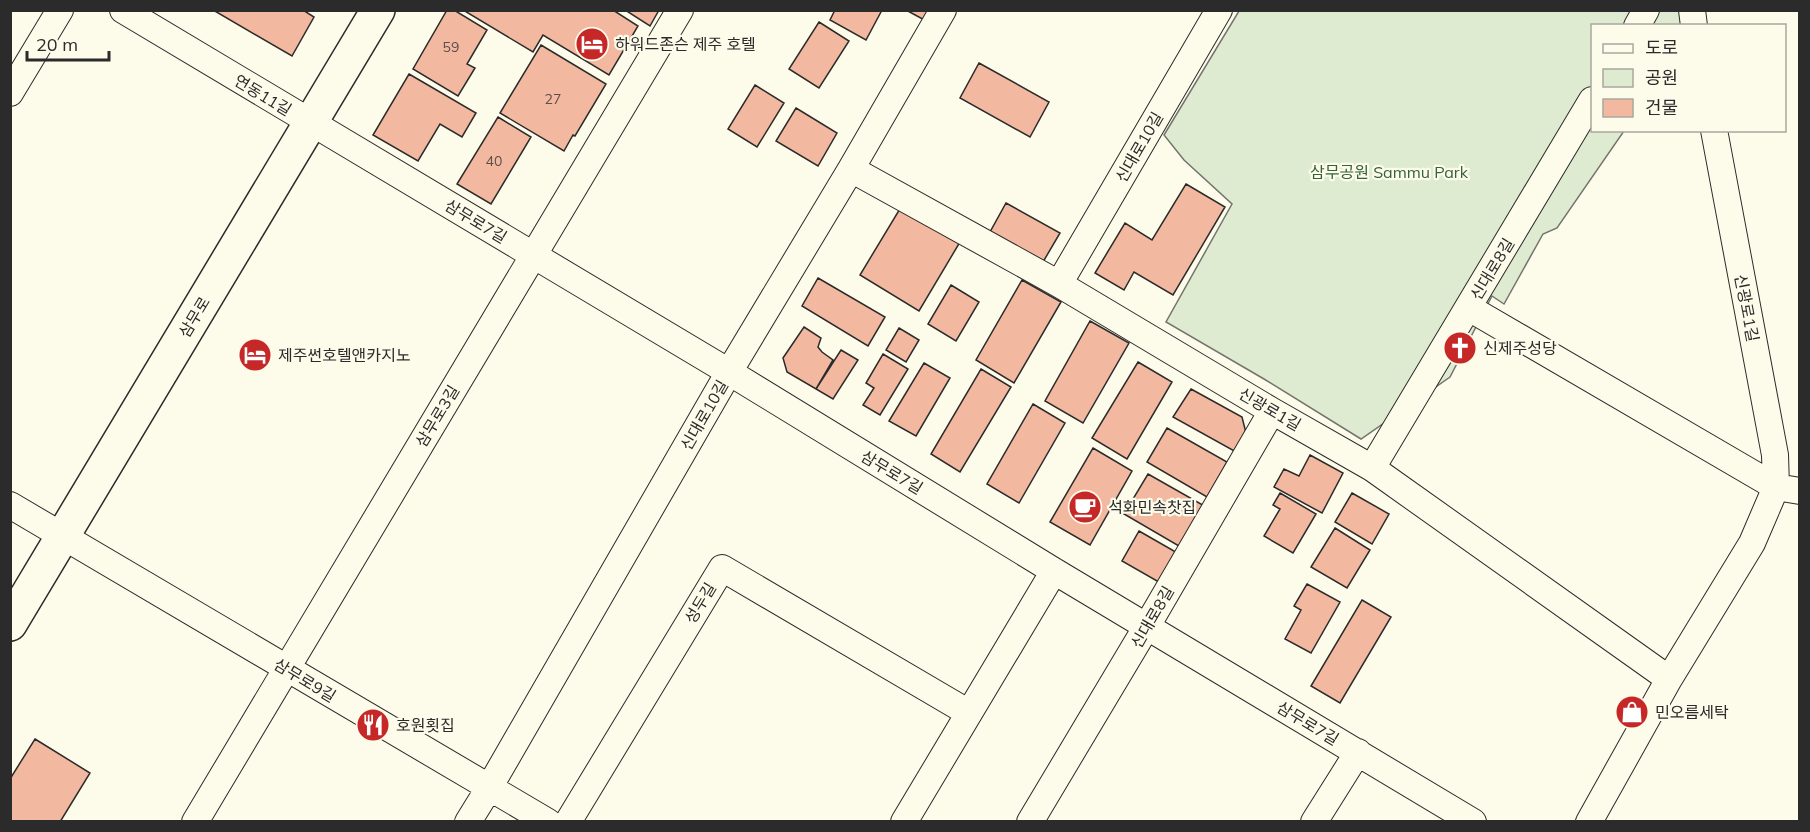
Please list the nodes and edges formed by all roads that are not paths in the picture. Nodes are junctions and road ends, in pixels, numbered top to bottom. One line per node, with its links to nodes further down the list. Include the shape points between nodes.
1 (60, 10): 9 (street)
2 (123, 10): 11 (street, 연동11길)
3 (378, 10): 11 (main road, 삼무로)
4 (680, 10): 14 (street, 삼무로3길)
5 (943, 10): 13 (street, 신대로10길)
6 (1219, 10): 15 (street, 신대로10길)
7 (1646, 10): 8 (street)
8 (1638, 24)
9 (10, 93)
10 (1591, 103): 16 (street, 신대로8길)
11 (310, 124): 14 (street, 삼무로7길); 22 (main road, 삼무로)
12 (1714, 132): 20 (street, 신광로1길, via 1775,455)
13 (851, 169): 15 (street, 신광로1길); 17 (street, 신대로10길)
14 (533, 255): 17 (street, 삼무로7길); 26 (street, 삼무로3길)
15 (1059, 284): 18 (street, 신광로1길)
16 (1468, 308): 19 (street, 신대로8길); 20 (street)
17 (729, 372): 23 (street, 삼무로7길); 30 (street, 신대로10길)
18 (1272, 411): 19 (street, 신광로1길); 25 (street, 신대로8길)
19 (1372, 468): 27 (street, 신광로1길)
20 (1788, 489): 27 (street, 신광로1길)
21 (10, 505): 22 (street, 삼무로9길)
22 (63, 537): 24 (main road, 삼무로); 26 (street, 삼무로9길)
23 (1054, 571): 25 (street, 삼무로7길); 28 (street)
24 (10, 624)
25 (1147, 626): 29 (street, 삼무로7길); 36 (street, 신대로8길)
26 (286, 668): 30 (street, 삼무로9길); 31 (street, 삼무로3길)
27 (1669, 679): 39 (street, 신광로1길)
28 (969, 713): 34 (street, 성두길, via 722,568); 35 (street)
29 (1358, 752): 37 (street); 38 (street, 삼무로7길)
30 (489, 788): 32 (street, 신대로10길); 33 (street, 삼무로9길)
31 (195, 822)
32 (468, 822)
33 (548, 822)
34 (568, 822)
35 (904, 822)
36 (1030, 822)
37 (1314, 822)
38 (1473, 822)
39 (1589, 822)

